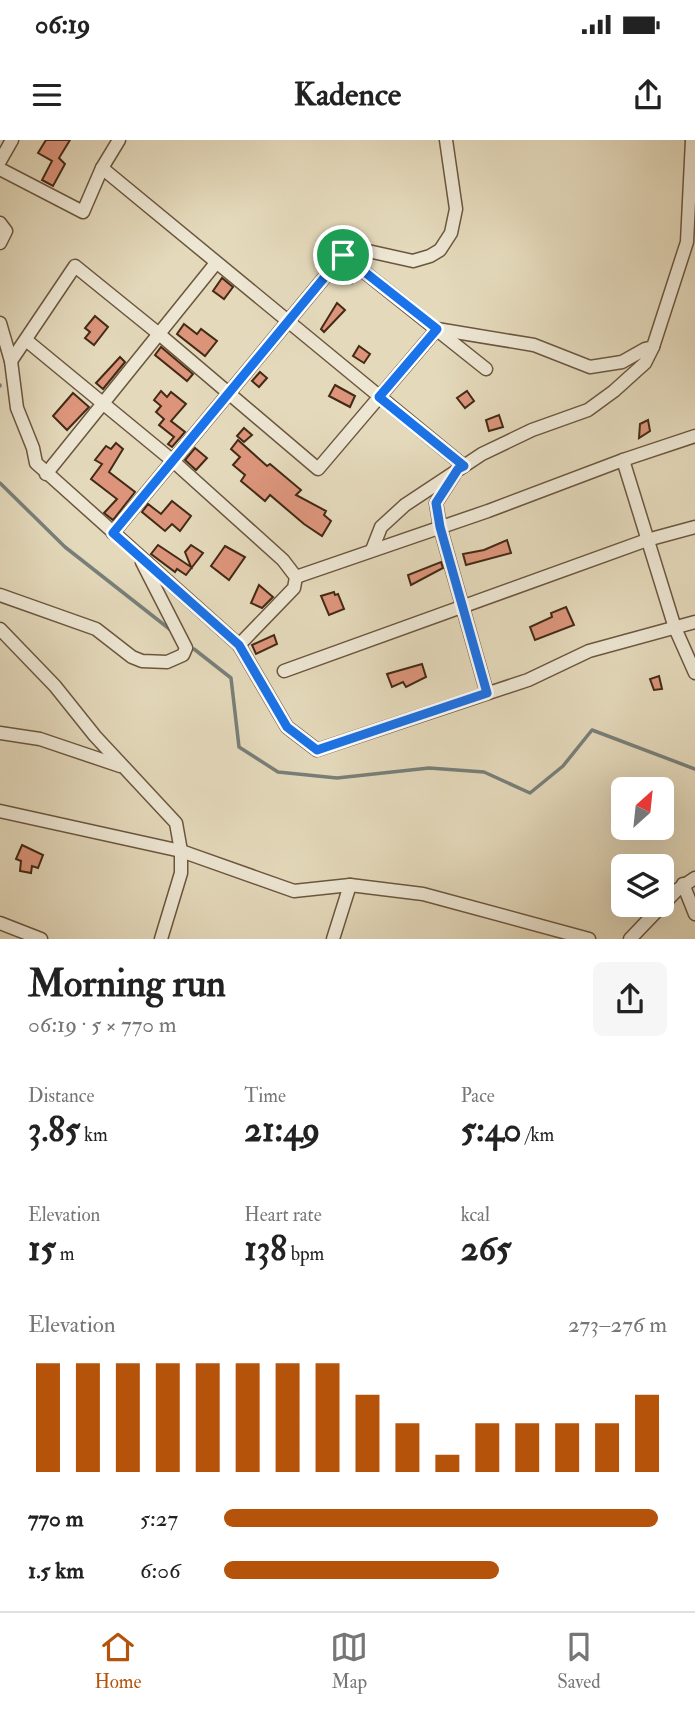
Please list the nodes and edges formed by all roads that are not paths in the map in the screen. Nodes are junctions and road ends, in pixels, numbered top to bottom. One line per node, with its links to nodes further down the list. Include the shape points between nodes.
1 (12, 140): 5 (street)
2 (118, 140): 6 (street)
3 (446, 140): 10 (street, via 456,209 451,233 440,250 413,261 359,248)
4 (692, 140): 17 (street, via 687,242)
5 (0, 161)
6 (102, 168): 7 (street, via 83,212); 11 (street)
7 (0, 169)
8 (0, 223): 9 (street, via 6,231)
9 (0, 243)
10 (343, 255): 13 (street); 14 (street)
11 (216, 263): 13 (street); 15 (street)
12 (0, 323): 18 (street)
13 (289, 323): 20 (street); 21 (street)
14 (437, 329): 17 (street, via 534,345 590,367 622,362); 19 (street); 21 (street)
15 (159, 334): 16 (street, via 75,266); 20 (street); 22 (street)
16 (26, 340): 18 (street); 22 (street)
17 (653, 347): 26 (street, via 645,363 588,410 532,430)
18 (11, 361): 27 (street, via 17,408 36,463)
19 (486, 369)
20 (230, 393): 21 (street, via 318,469); 25 (street)
21 (379, 397): 26 (street)
22 (104, 403): 25 (street); 27 (street)
23 (695, 436): 24 (street)
24 (623, 460): 28 (street); 31 (street)
25 (173, 461): 30 (street); 34 (street)
26 (461, 467): 28 (street, via 436,503); 32 (street, via 381,527)
27 (46, 474): 30 (street)
28 (440, 527): 32 (street); 36 (street)
29 (695, 527): 31 (street)
30 (113, 533): 33 (street)
31 (648, 540): 36 (street); 38 (street)
32 (372, 550): 34 (street)
33 (138, 555): 35 (street, via 186,648 183,655 167,662 132,657 96,629); 40 (street)
34 (296, 577): 40 (street, via 294,588)
35 (0, 594)
36 (462, 607): 41 (street); 43 (street)
37 (695, 622): 38 (street)
38 (675, 628): 42 (street); 43 (street, via 589,651 528,680)
39 (0, 629): 45 (street)
40 (239, 645): 43 (street, via 287,727 317,750)
41 (285, 671)
42 (695, 673)
43 (487, 693)
44 (0, 733): 45 (street, via 40,739)
45 (124, 767): 47 (street, via 176,822)
46 (0, 811): 47 (street)
47 (181, 851): 50 (street, via 294,891); 54 (street, via 181,873)
48 (695, 878): 49 (street)
49 (683, 884): 51 (street); 57 (street)
50 (350, 885): 55 (street); 56 (street, via 423,894)
51 (695, 915)
52 (0, 923): 53 (street)
53 (41, 939)
54 (161, 939)
55 (333, 939)
56 (589, 939)
57 (631, 939)

